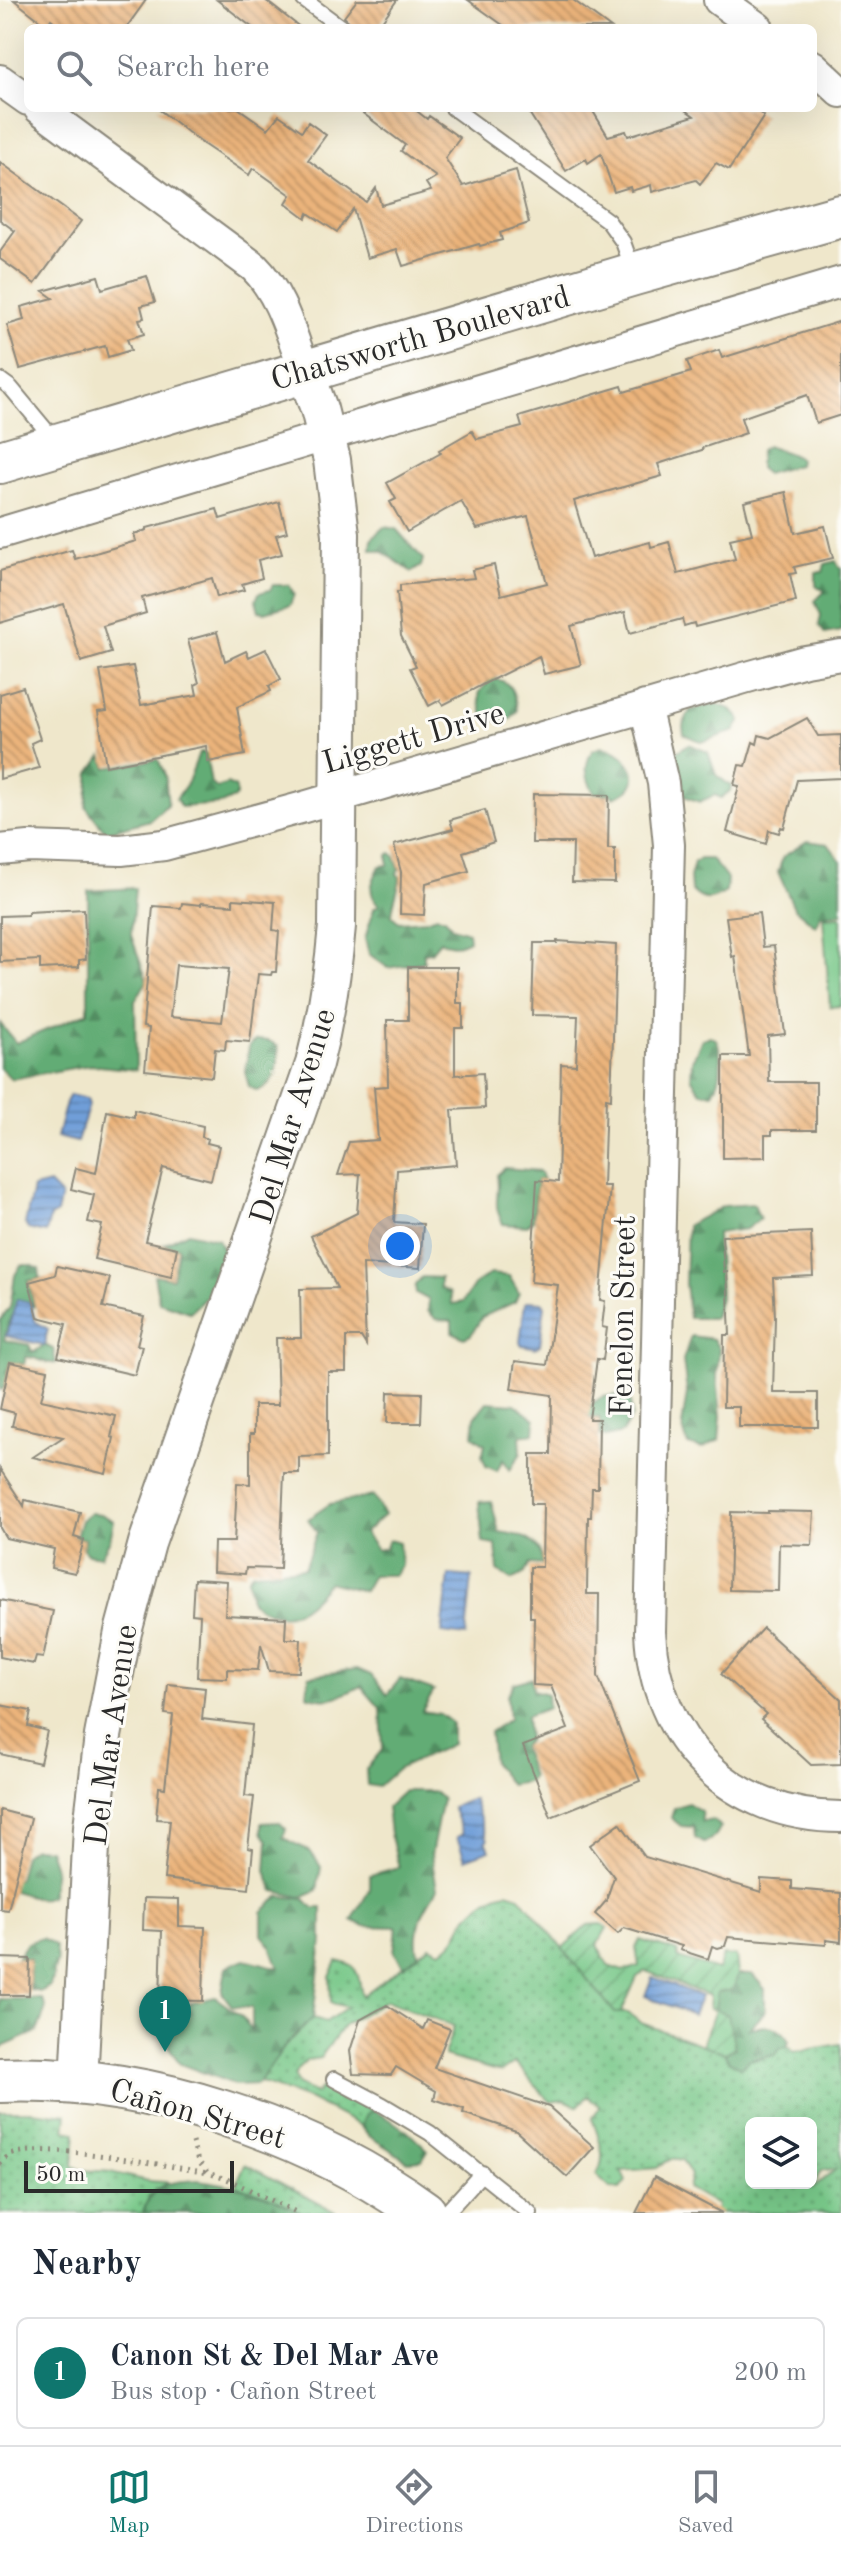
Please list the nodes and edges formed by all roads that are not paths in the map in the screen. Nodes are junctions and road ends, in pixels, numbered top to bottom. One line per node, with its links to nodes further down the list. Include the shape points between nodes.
1 (304, 0): 3 (lane)
2 (719, 0): 4 (street)
3 (337, 24)
4 (752, 24)
5 (817, 70): 7 (street)
6 (0, 80): 8 (street)
7 (841, 92)
8 (24, 97)
9 (44, 112): 14 (street, Del Mar Avenue, via 254,267 273,291)
10 (458, 112): 12 (lane, via 608,221 623,242)
11 (841, 216): 12 (main road, Chatsworth Boulevard)
12 (634, 274): 14 (main road, Chatsworth Boulevard)
13 (841, 282): 16 (street)
14 (305, 371): 16 (street, Del Mar Avenue); 17 (main road, Chatsworth Boulevard)
15 (0, 380): 17 (lane)
16 (326, 437): 19 (street); 22 (street, Del Mar Avenue, via 341,534)
17 (58, 444): 18 (main road, Chatsworth Boulevard)
18 (0, 462)
19 (0, 533)
20 (841, 655): 21 (street, Liggett Drive)
21 (645, 706): 22 (street, Liggett Drive); 24 (street, Fenelon Street, via 663,783 669,845 650,1632 654,1667 677,1729 718,1777 779,1810)
22 (337, 797): 23 (street, Liggett Drive, via 151,847); 27 (street, Del Mar Avenue, via 337,926 326,1018 147,1543 111,1684 92,1827)
23 (0, 850)
24 (841, 1817)
25 (334, 2079): 28 (lane, via 430,2133)
26 (0, 2080): 27 (main road, Cañon Street)
27 (79, 2082): 29 (main road, Cañon Street, via 157,2096 273,2130 352,2167)
28 (482, 2173): 30 (lane); 31 (lane)
29 (424, 2213)
30 (446, 2213)
31 (530, 2213)

